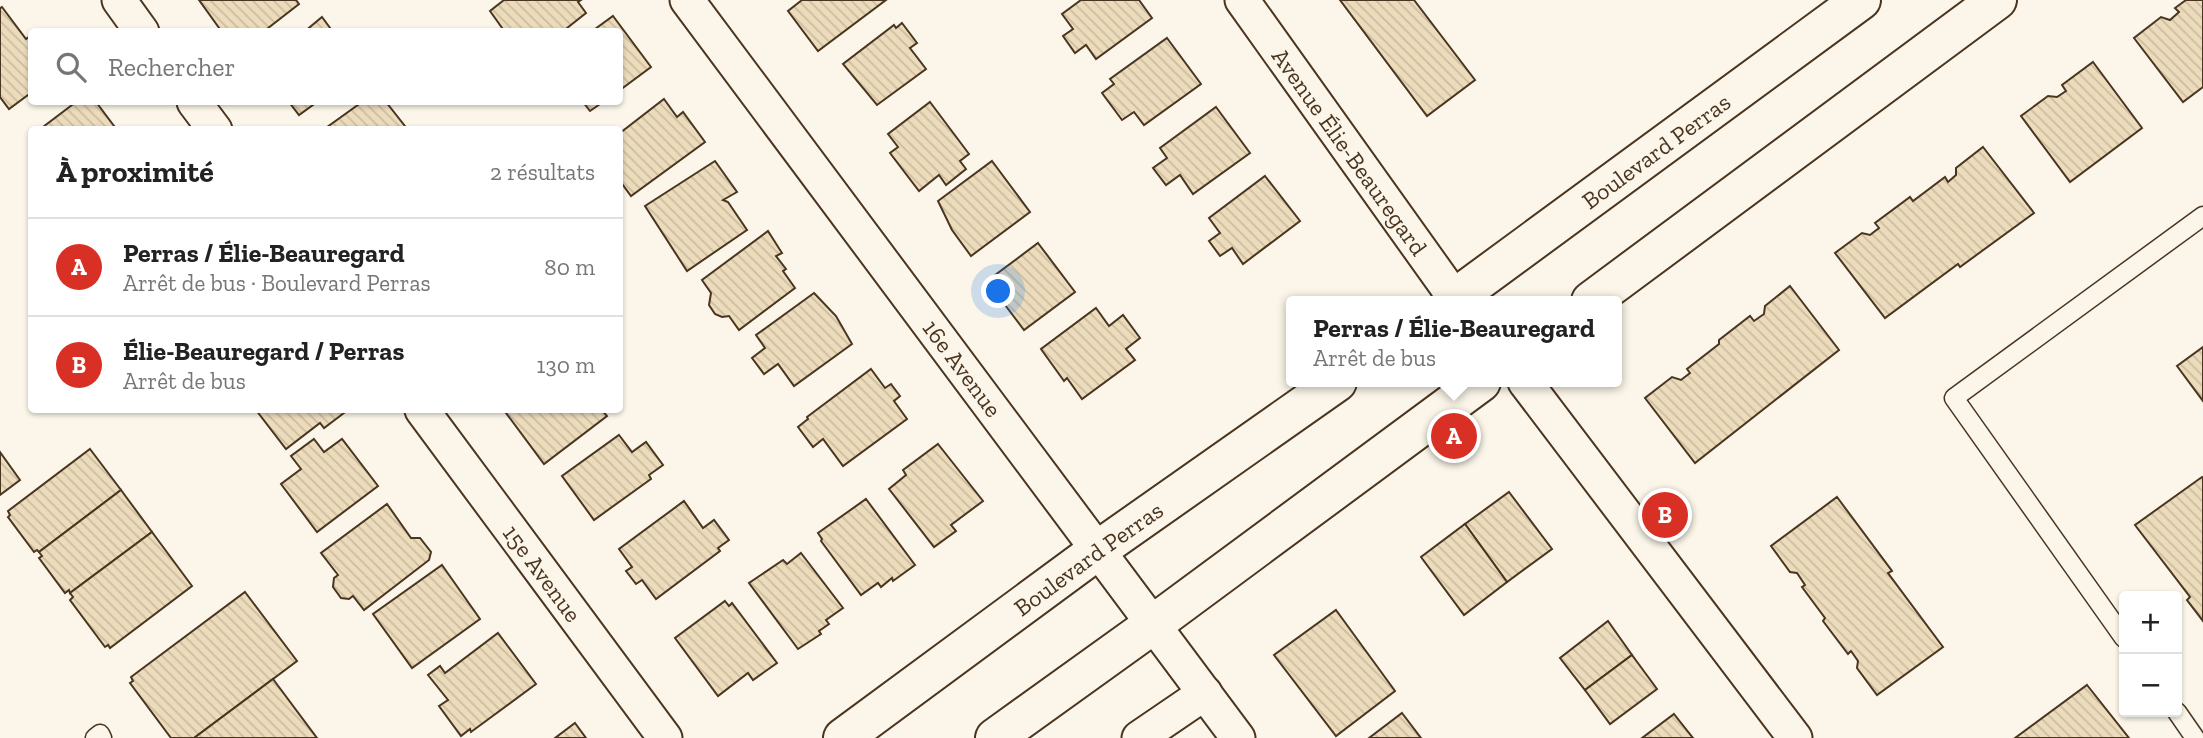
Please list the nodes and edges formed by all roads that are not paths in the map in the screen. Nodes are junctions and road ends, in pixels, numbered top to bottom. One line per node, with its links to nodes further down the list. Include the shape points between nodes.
1 (119, 0): 6 (street)
2 (687, 0): 17 (street, 16e Avenue)
3 (1242, 0): 10 (street, Avenue Élie-Beauregard)
4 (1861, 0): 11 (main road, Boulevard Perras)
5 (1997, 0): 12 (main road)
6 (139, 28)
7 (196, 105): 8 (street)
8 (212, 126)
9 (2203, 216): 19 (lane, via 1954,398)
10 (1451, 296)
11 (1459, 296)
12 (1598, 296)
13 (1330, 387): 17 (main road, Boulevard Perras)
14 (1474, 387): 18 (main road)
15 (1529, 387): 29 (street)
16 (424, 413): 24 (street, 15e Avenue)
17 (1098, 550): 18 (street, 16e Avenue); 25 (main road, Boulevard Perras)
18 (1155, 623): 20 (street, 16e Avenue); 26 (main road)
19 (2119, 631)
20 (1205, 693): 27 (street); 28 (street, 16e Avenue)
21 (2180, 717): 30 (lane)
22 (95, 738): 23 (lane, via 100,734)
23 (102, 738)
24 (665, 738)
25 (843, 738)
26 (995, 738)
27 (1139, 738)
28 (1238, 738)
29 (1795, 738)
30 (2195, 738)

